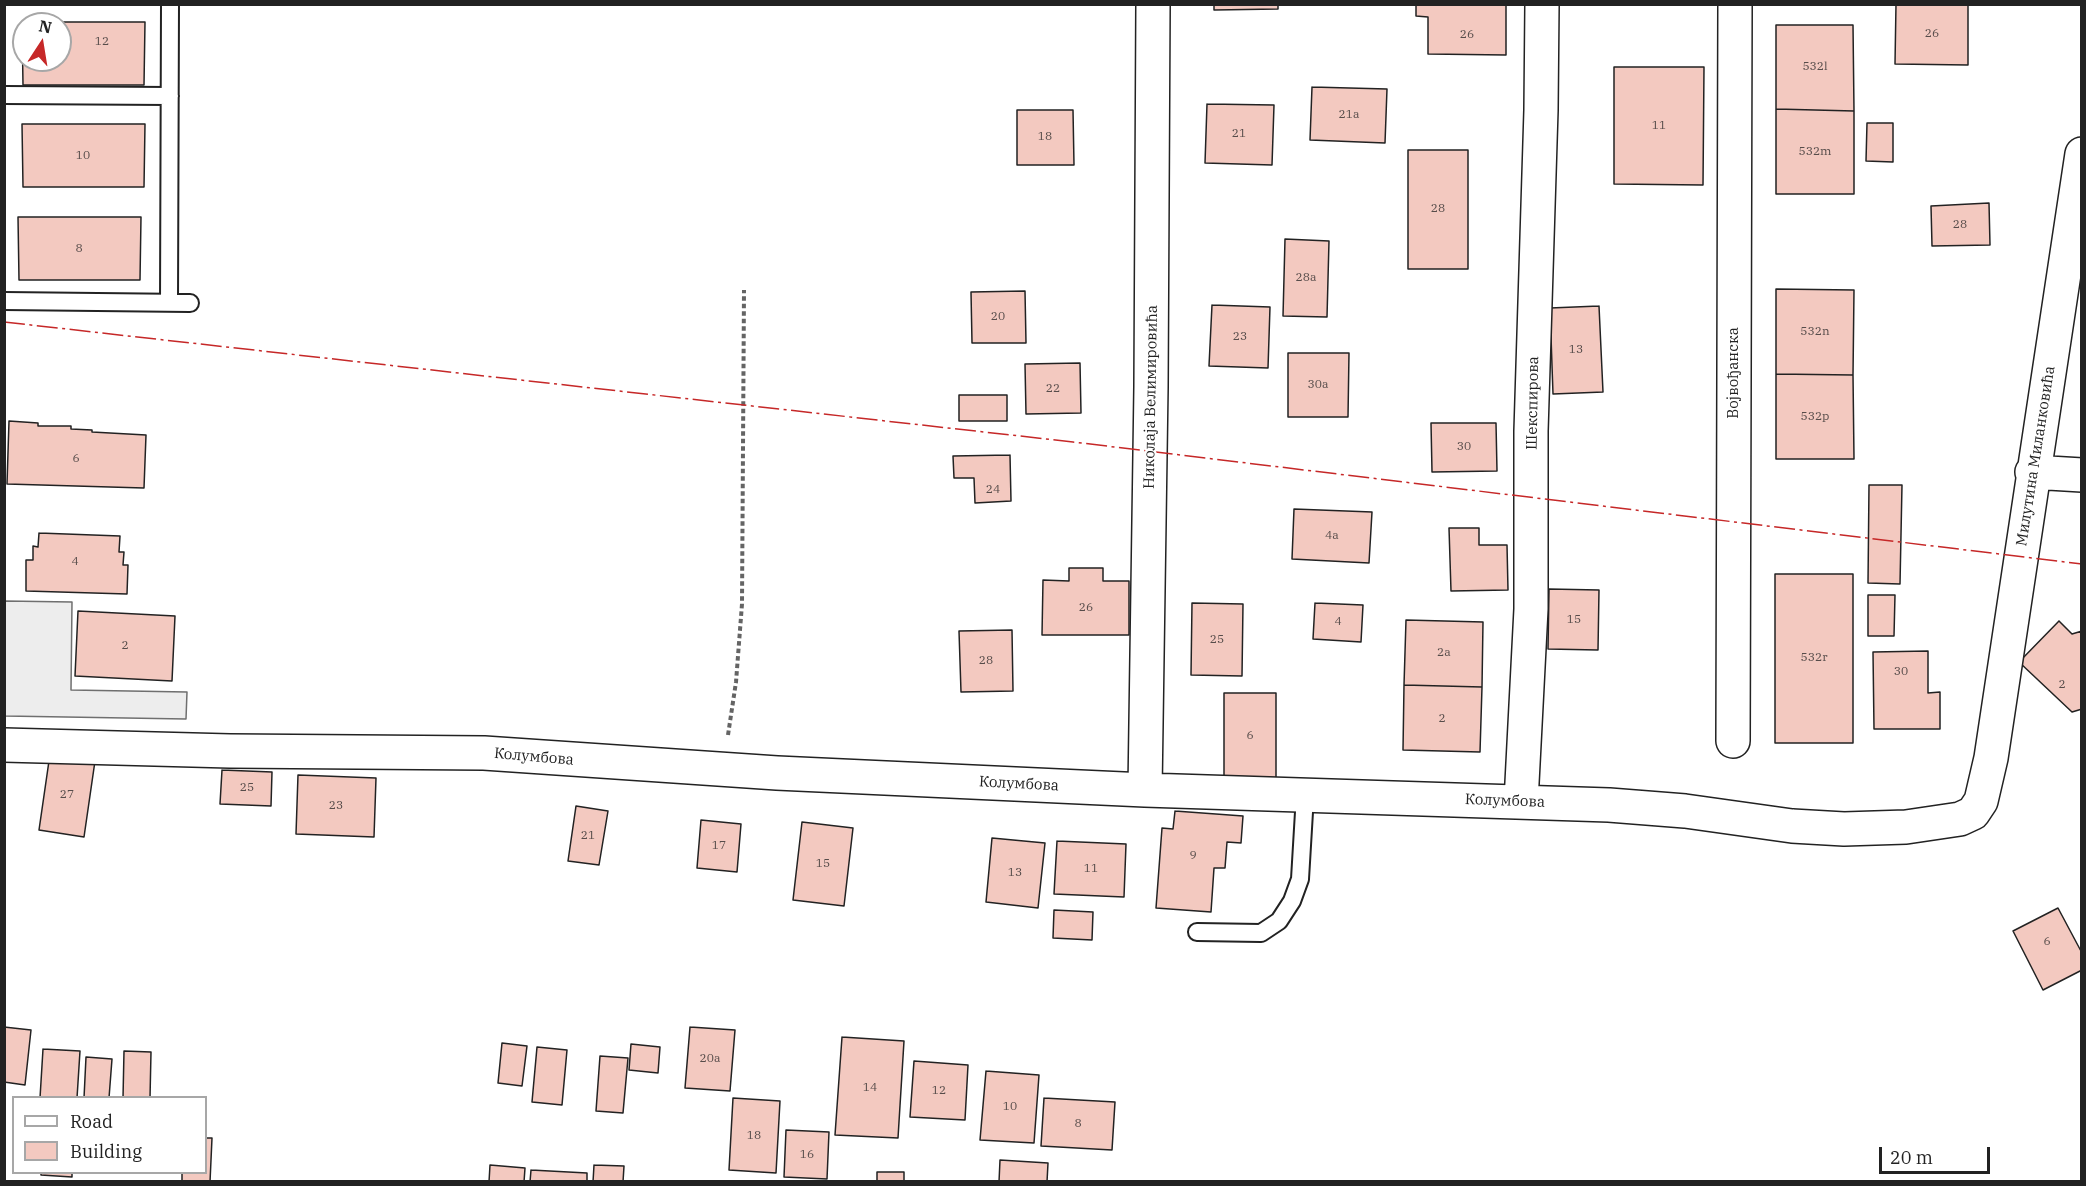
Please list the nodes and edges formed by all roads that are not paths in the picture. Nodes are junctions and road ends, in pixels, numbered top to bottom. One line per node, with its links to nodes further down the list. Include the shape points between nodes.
1 (171, 4): 6 (lane)
2 (1153, 4): 17 (street, Николаја Велимировића)
3 (1542, 4): 19 (street, Шекспирова, via 1531,609)
4 (1735, 4): 14 (street, Војвођанска)
5 (4, 95): 6 (lane)
6 (170, 96): 10 (lane)
7 (2082, 154): 8 (street, Милутина Миланковића)
8 (2077, 212): 12 (street, Милутина Миланковића)
9 (4, 301): 10 (lane)
10 (169, 303): 11 (lane)
11 (190, 303)
12 (2032, 472): 13 (street); 16 (street, Милутина Миланковића)
13 (2082, 475)
14 (1733, 741)
15 (4, 745): 17 (street, Колумбова, via 483,753 777,773)
16 (1991, 758): 19 (street, Колумбова, via 1981,801 1973,813 1960,819 1906,827 1834,829 1685,811)
17 (1145, 790): 18 (street, Колумбова)
18 (1305, 795): 19 (street, Колумбова); 20 (lane, via 1299,879 1292,901 1279,921 1260,933)
19 (1521, 802)
20 (1197, 932)

